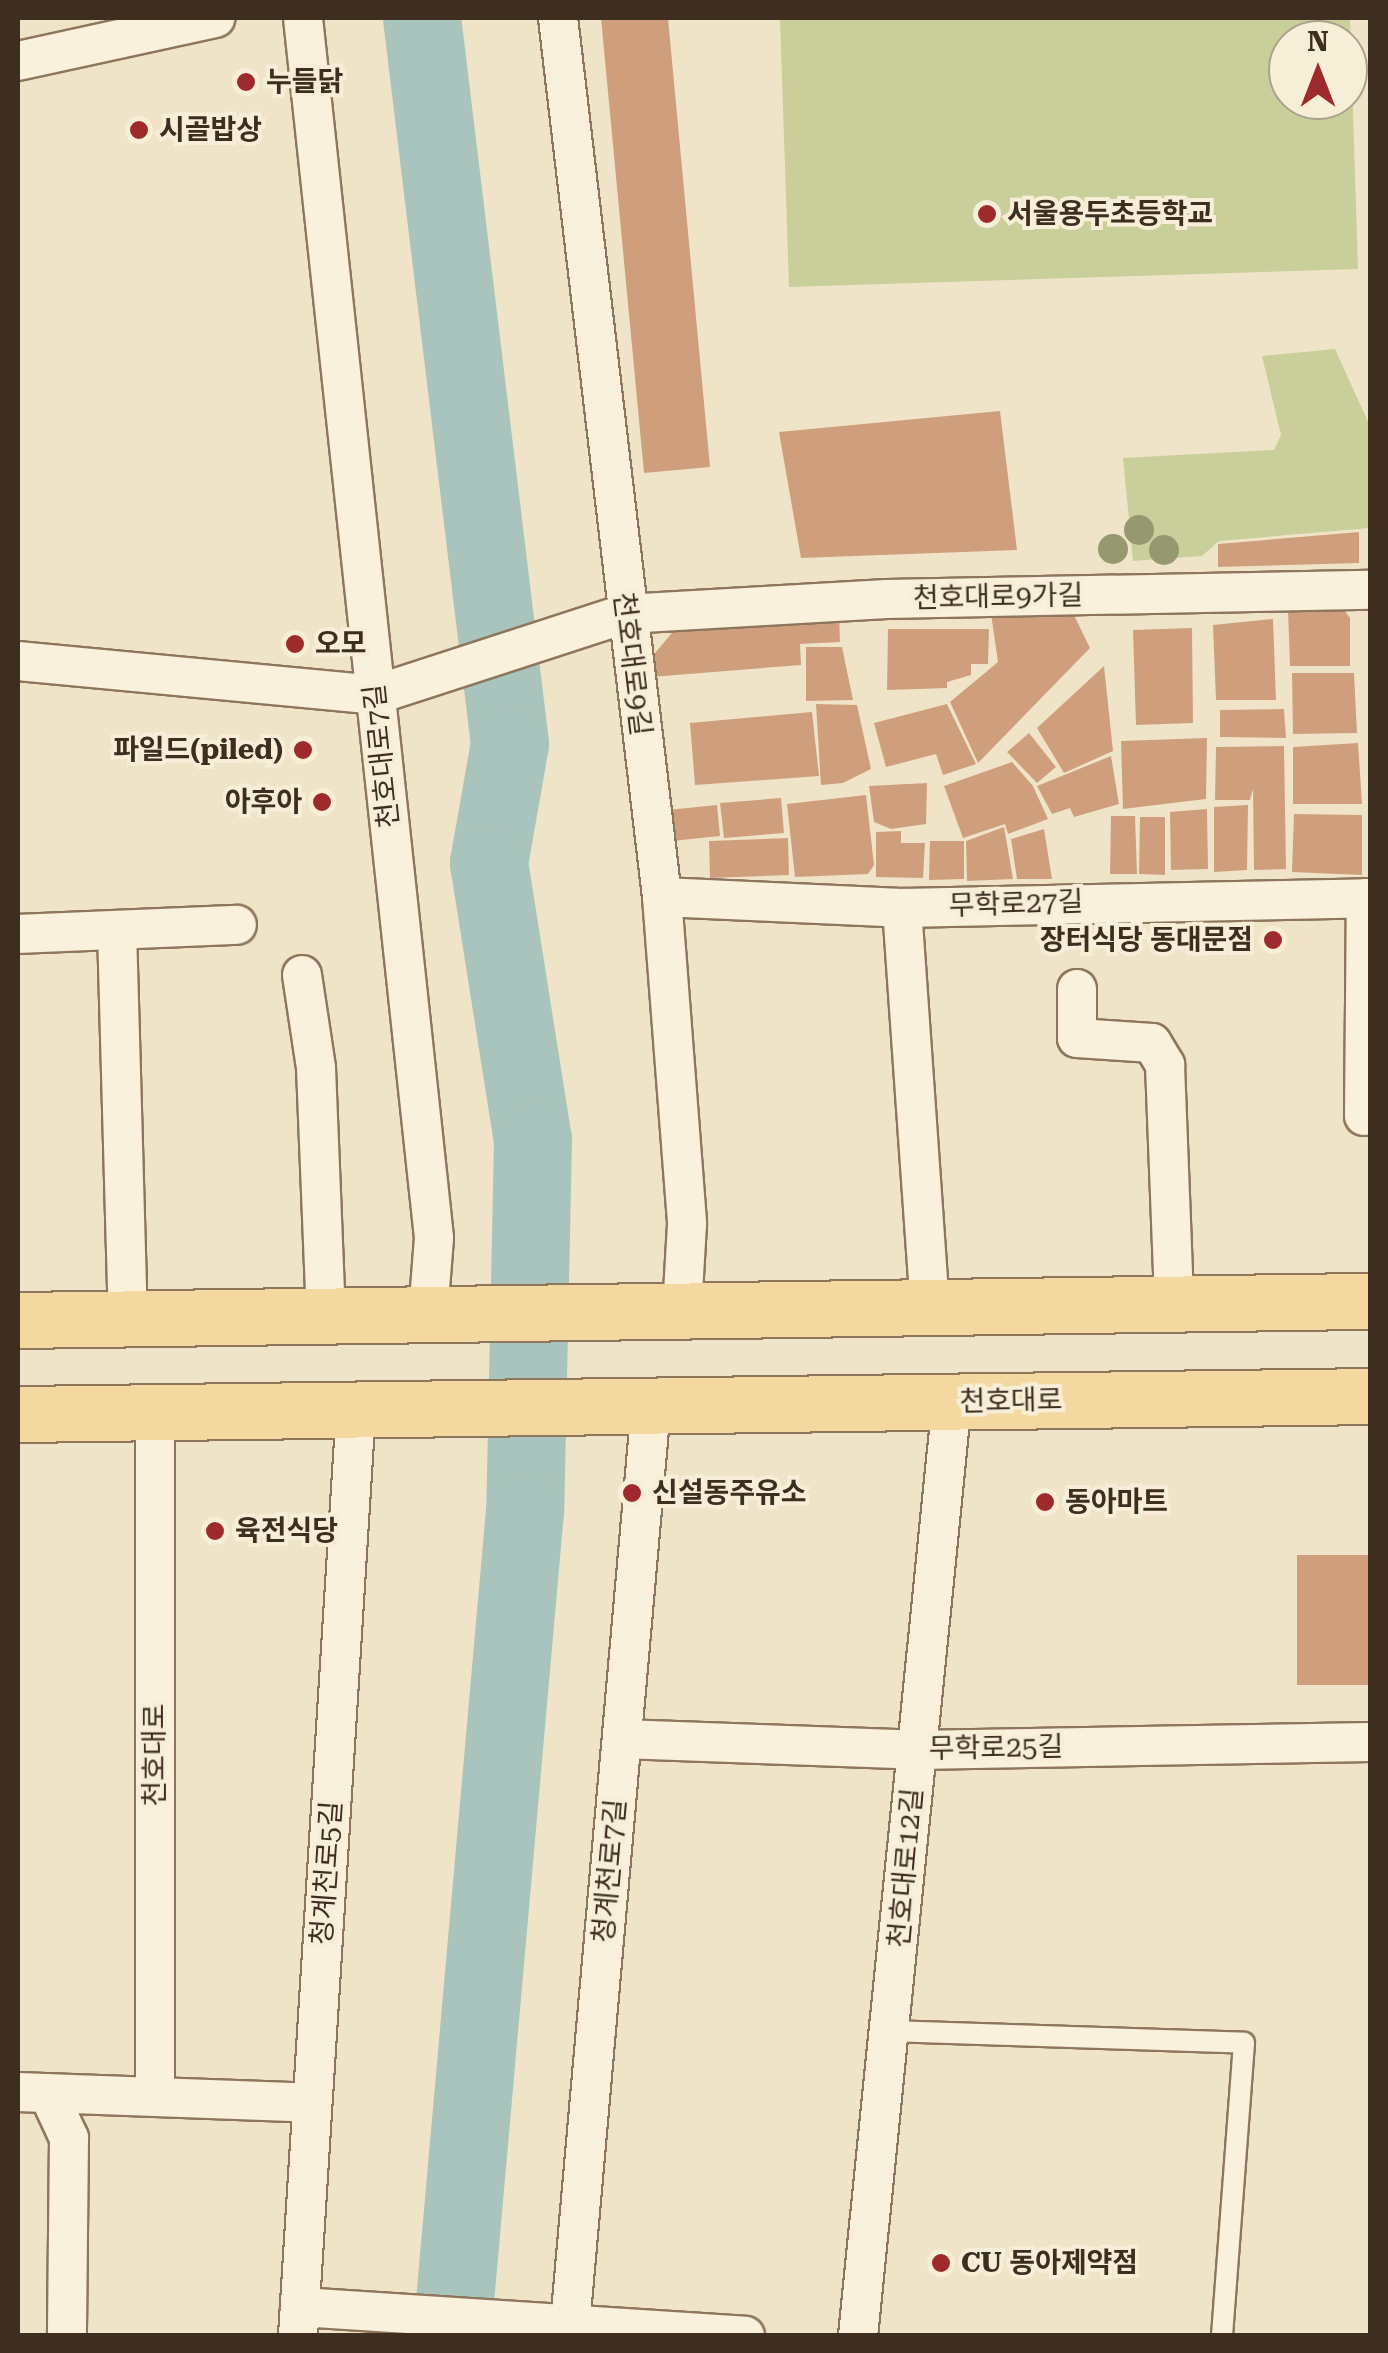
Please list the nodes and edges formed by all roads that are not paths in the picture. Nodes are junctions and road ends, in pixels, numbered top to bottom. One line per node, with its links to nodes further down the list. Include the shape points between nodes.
1 (215, 18): 4 (street, via 83,41)
2 (303, 18): 8 (street, 천호대로7길)
3 (558, 18): 6 (street, 천호대로9길)
4 (18, 61)
5 (1370, 590): 6 (street, 천호대로9가길, via 887,599)
6 (610, 619): 8 (street, 천호대로9가길); 9 (street, 천호대로9길)
7 (18, 660): 8 (street)
8 (386, 691): 22 (street, 천호대로7길, via 434,1238)
9 (662, 897): 11 (street, 무학로27길); 21 (street, 천호대로9길, via 687,1224)
10 (1368, 898): 11 (street, 무학로27길); 17 (street)
11 (902, 908): 20 (street)
12 (237, 925): 13 (street)
13 (117, 930): 14 (street); 24 (street)
14 (18, 934)
15 (302, 975): 23 (street, via 316,1068)
16 (1077, 989): 19 (street, via 1077,1038 1152,1043 1164,1065)
17 (1364, 1116)
18 (1370, 1300): 19 (main road)
19 (1174, 1303): 20 (main road)
20 (930, 1307): 21 (main road)
21 (682, 1311): 22 (main road)
22 (432, 1315): 23 (main road)
23 (326, 1316): 24 (main road)
24 (128, 1319): 25 (main road)
25 (18, 1320)
26 (1370, 1396): 27 (main road, 천호대로)
27 (952, 1402): 28 (main road, 천호대로); 34 (street, 천호대로12길)
28 (652, 1406): 29 (main road, 천호대로); 32 (street, 청계천로7길)
29 (356, 1410): 30 (main road); 38 (street, 청계천로5길)
30 (155, 1413): 31 (main road); 37 (street, 천호대로)
31 (18, 1414)
32 (622, 1739): 34 (street, 무학로25길); 40 (street, 청계천로7길)
33 (1370, 1742): 34 (street, 무학로25길)
34 (917, 1750): 35 (street, 천호대로12길)
35 (890, 2031): 43 (street, 천호대로12길); 44 (lane, via 1244,2042)
36 (33, 2093): 37 (street); 41 (street, via 68,2138)
37 (154, 2097): 38 (street)
38 (312, 2103): 39 (street, 청계천로5길)
39 (299, 2321): 40 (street, via 367,2309)
40 (570, 2329): 42 (street)
41 (66, 2336)
42 (745, 2336)
43 (858, 2336)
44 (1222, 2336)

